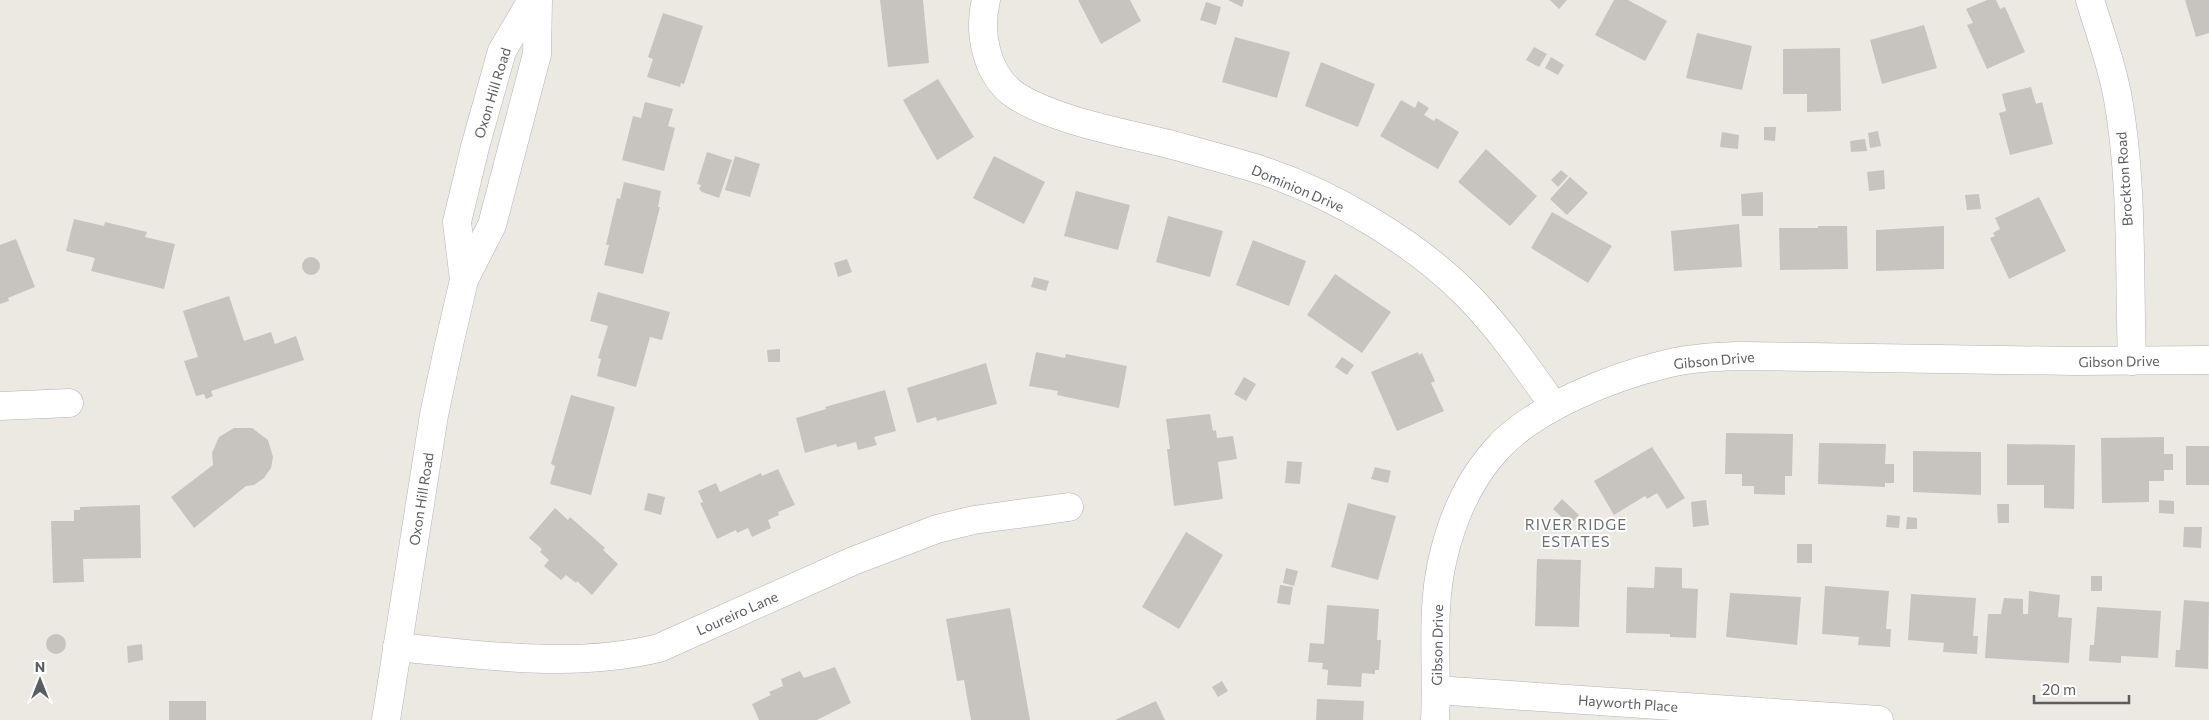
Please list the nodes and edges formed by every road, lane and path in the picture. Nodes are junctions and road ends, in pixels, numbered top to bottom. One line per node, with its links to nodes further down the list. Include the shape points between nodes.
1 (532, 0): 5 (street, Oxon Hill Road, via 502,51 475,147 457,222)
2 (538, 0): 5 (street, Oxon Hill Road, via 537,54 492,225)
3 (986, 0): 10 (street, Dominion Drive, via 982,20 986,48 1000,81 1016,95 1054,113 1265,171 1364,217 1416,251 1468,296 1508,342)
4 (2090, 0): 7 (street, Brockton Road, via 2118,99 2127,202)
5 (464, 280): 12 (street, Oxon Hill Road, via 434,415)
6 (2209, 360): 7 (street, Gibson Drive)
7 (2132, 361): 10 (street, Gibson Drive, via 1697,358 1612,380)
8 (69, 403): 9 (street)
9 (0, 406)
10 (1554, 406): 13 (street, Gibson Drive, via 1497,449 1481,468 1460,506 1447,542 1439,582 1435,629)
11 (1068, 507): 12 (street, Loureiro Lane, via 974,520 937,529 853,562 659,648 639,653 589,659 547,659)
12 (397, 647): 14 (street, Oxon Hill Road)
13 (1436, 690): 15 (street, Gibson Drive); 16 (street, Hayworth Place)
14 (386, 720)
15 (1435, 720)
16 (1879, 720)

